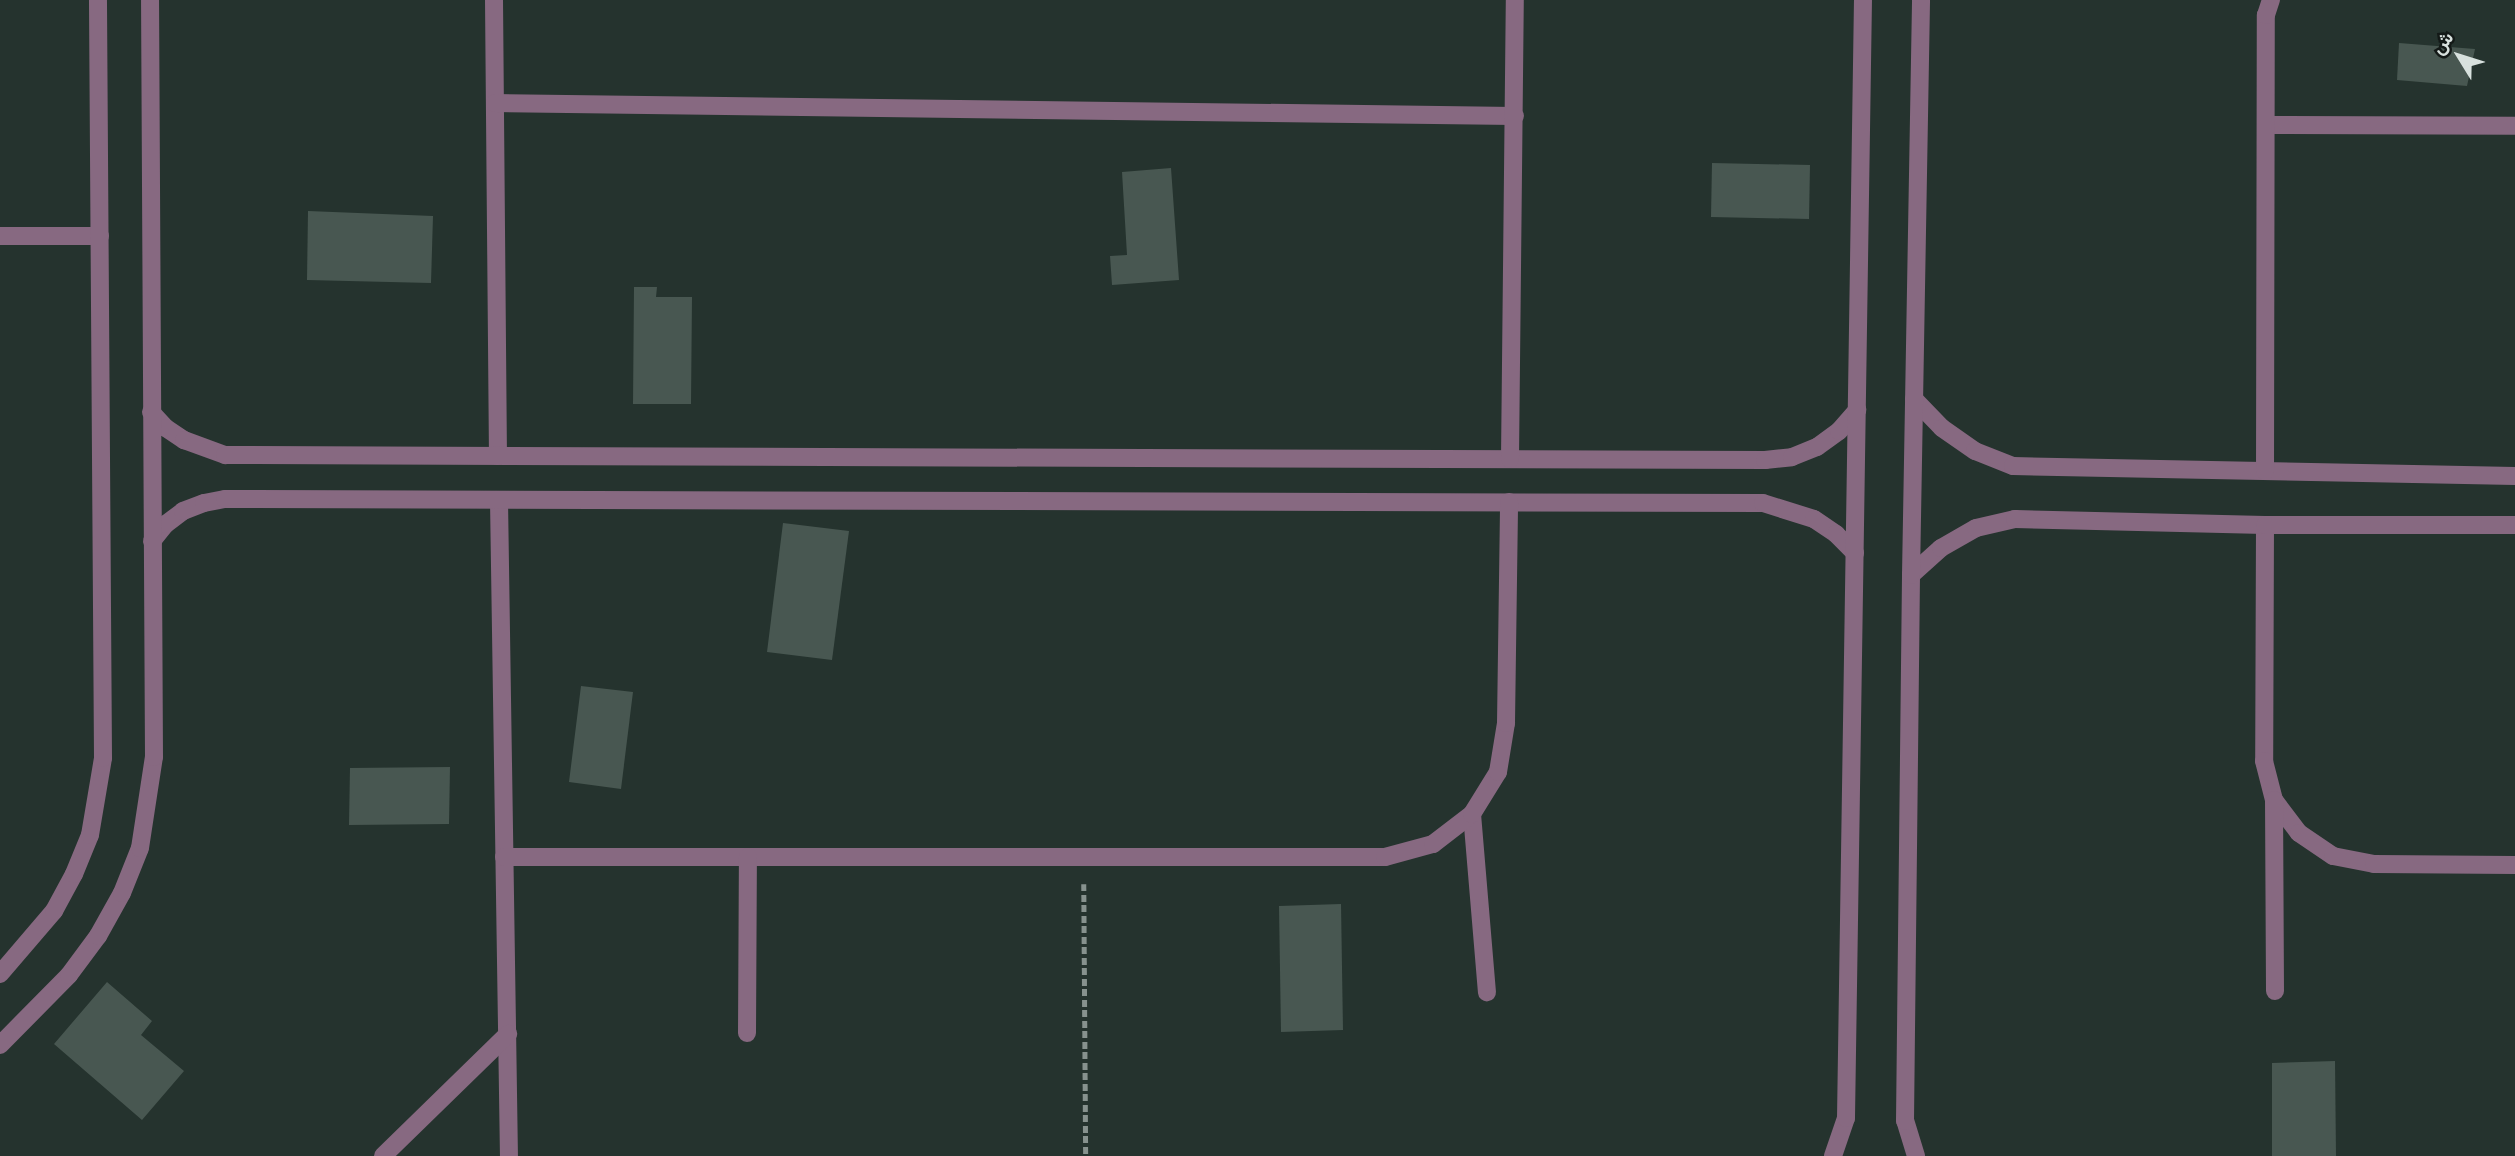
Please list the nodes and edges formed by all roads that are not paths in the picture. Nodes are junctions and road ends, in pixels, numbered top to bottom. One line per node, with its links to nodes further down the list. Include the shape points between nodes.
1 (98, 0): 13 (street)
2 (150, 0): 16 (street)
3 (494, 0): 8 (street)
4 (1516, 0): 9 (street)
5 (1863, 0): 15 (street)
6 (1921, 0): 14 (street)
7 (2271, 0): 10 (street, via 2266,15)
8 (495, 103): 9 (street); 17 (street)
9 (1515, 116): 18 (street)
10 (2266, 125): 11 (street); 19 (street)
11 (2515, 126)
12 (0, 236): 13 (street)
13 (100, 236): 33 (street, via 103,758 90,835 74,874 54,911)
14 (1914, 399): 19 (street, via 1964,444 2013,466); 27 (street)
15 (1857, 410): 18 (street, via 1828,439 1792,457); 26 (street)
16 (151, 412): 17 (street, via 184,440 225,456); 25 (street)
17 (498, 456): 18 (street)
18 (1510, 460)
19 (2265, 471): 20 (street)
20 (2515, 476)
21 (499, 500): 22 (street); 25 (street, via 225,499 183,512); 30 (street)
22 (1509, 502): 26 (street, via 1763,503 1814,519); 29 (street, via 1506,723 1498,772)
23 (2264, 525): 24 (street); 27 (street, via 2015,519 1976,528 1941,548); 28 (street, via 2264,761)
24 (2515, 525)
25 (152, 541): 38 (street, via 153,757 140,848 98,936 69,975)
26 (1854, 553): 41 (street, via 1846,1118)
27 (1911, 575): 42 (street, via 1905,1121)
28 (2274, 800): 32 (street, via 2298,833 2333,856 2374,864); 34 (street)
29 (1472, 814): 31 (street, via 1433,844 1385,858); 35 (street)
30 (504, 857): 31 (street); 37 (street)
31 (748, 857): 36 (street)
32 (2515, 865)
33 (0, 974)
34 (2275, 991)
35 (1487, 992)
36 (747, 1033)
37 (508, 1034): 39 (street); 40 (street)
38 (0, 1045)
39 (383, 1156)
40 (509, 1156)
41 (1833, 1156)
42 (1916, 1156)

